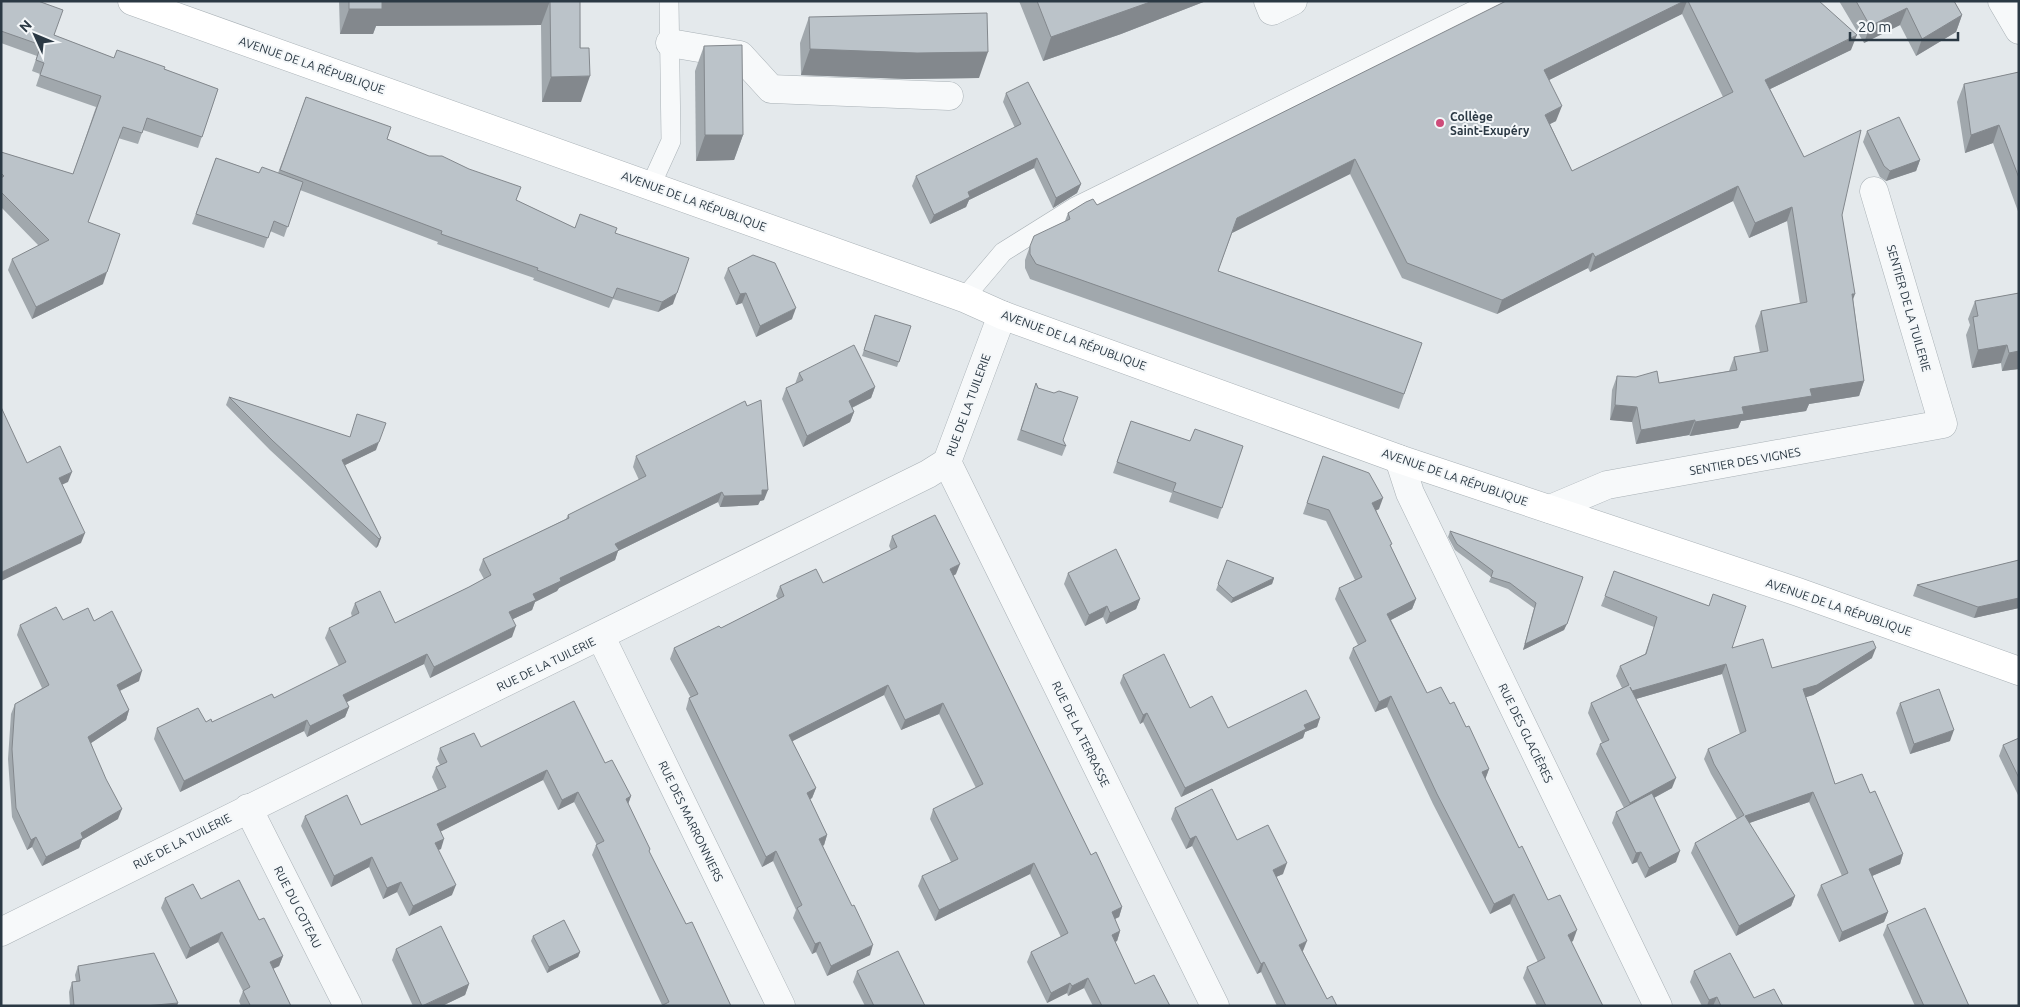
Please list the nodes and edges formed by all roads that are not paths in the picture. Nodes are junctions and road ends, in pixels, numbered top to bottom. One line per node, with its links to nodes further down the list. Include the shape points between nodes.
1 (132, 1): 10 (street, AVENUE DE LA RÉPUBLIQUE)
2 (669, 1): 8 (lane)
3 (1268, 1): 4 (street, via 1272,11)
4 (1293, 1)
5 (1494, 1): 12 (lane, via 1075,207 1003,252)
6 (2002, 1): 7 (street)
7 (2019, 30)
8 (670, 43): 9 (street, via 740,55 770,90); 10 (lane, via 671,142)
9 (949, 96)
10 (650, 185): 12 (street, AVENUE DE LA RÉPUBLIQUE)
11 (1874, 192): 14 (street, SENTIER DE LA TUILERIE)
12 (964, 298): 13 (street, AVENUE DE LA RÉPUBLIQUE)
13 (1002, 314): 15 (street, AVENUE DE LA RÉPUBLIQUE); 16 (street, RUE DE LA TUILERIE)
14 (1943, 424): 17 (street, SENTIER DES VIGNES, via 1607,485)
15 (1399, 459): 17 (street, AVENUE DE LA RÉPUBLIQUE); 25 (street, RUE DES GLACIÈRES, via 1410,494)
16 (947, 462): 18 (street, RUE DE LA TUILERIE); 24 (street, RUE DE LA TERRASSE)
17 (1550, 509): 19 (street, AVENUE DE LA RÉPUBLIQUE, via 1798,592)
18 (601, 637): 20 (street, RUE DE LA TUILERIE); 23 (street, RUE DES MARRONNIERS)
19 (2019, 671)
20 (248, 808): 21 (street, RUE DE LA TUILERIE); 22 (street, RUE DU COTEAU)
21 (1, 932)
22 (348, 1006)
23 (781, 1006)
24 (1215, 1006)
25 (1658, 1006)

